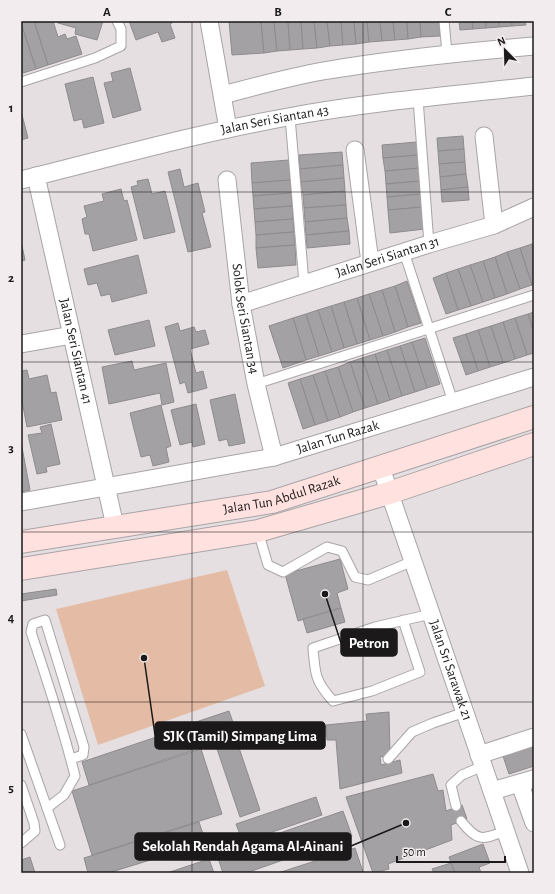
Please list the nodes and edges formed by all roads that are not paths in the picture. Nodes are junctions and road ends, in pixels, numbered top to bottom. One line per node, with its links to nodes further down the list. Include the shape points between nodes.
1 (117, 21): 6 (lane, via 121,29 121,46 95,58)
2 (209, 21): 8 (street)
3 (444, 21): 5 (lane)
4 (534, 46): 5 (street)
5 (446, 53): 8 (street, via 322,71)
6 (21, 82)
7 (534, 86): 9 (street, Jalan Seri Siantan 43)
8 (223, 94): 11 (street)
9 (418, 99): 10 (street, Jalan Seri Siantan 43); 18 (lane)
10 (290, 117): 11 (street, Jalan Seri Siantan 43); 21 (lane)
11 (228, 129): 14 (street, Jalan Seri Siantan 43)
12 (484, 136): 17 (street)
13 (355, 150): 20 (street)
14 (29, 178): 25 (street, Jalan Seri Siantan 41)
15 (227, 180): 23 (street, Solok Seri Siantan 34)
16 (534, 207): 17 (street, Jalan Seri Siantan 31)
17 (494, 225): 18 (street, Jalan Seri Siantan 31)
18 (429, 244): 19 (street, Jalan Seri Siantan 31)
19 (404, 252): 20 (street, Jalan Seri Siantan 31); 24 (lane)
20 (370, 262): 21 (street, Jalan Seri Siantan 31)
21 (304, 283): 23 (street, Jalan Seri Siantan 31)
22 (534, 295): 24 (lane)
23 (241, 304): 28 (street, Solok Seri Siantan 34)
24 (429, 328): 28 (lane); 29 (lane)
25 (72, 335): 26 (street); 34 (street, Jalan Seri Siantan 41)
26 (21, 344)
27 (534, 377): 29 (street, Jalan Tun Razak)
28 (256, 384): 32 (street, Solok Seri Siantan 34)
29 (453, 402): 32 (street, Jalan Tun Razak)
30 (534, 417): 33 (main road, Jalan Tun Abdul Razak)
31 (534, 444): 35 (main road, Jalan Tun Abdul Razak)
32 (274, 457): 34 (street, Jalan Tun Razak)
33 (380, 468): 35 (street, Jalan Sri Sarawak 21); 37 (main road, Jalan Tun Abdul Razak, via 272,502)
34 (106, 488): 36 (street, Jalan Tun Razak); 37 (street, Jalan Seri Siantan 41)
35 (389, 493): 38 (main road, Jalan Tun Abdul Razak); 40 (street, Jalan Sri Sarawak 21)
36 (21, 502)
37 (115, 526): 39 (main road, Jalan Tun Abdul Razak)
38 (258, 531): 40 (lane, via 268,565 283,572 327,547 342,551 355,577 368,580); 41 (main road, Jalan Tun Abdul Razak)
39 (21, 542)
40 (412, 561): 42 (street, Jalan Sri Sarawak 21)
41 (21, 570)
42 (431, 614): 43 (lane); 44 (street, Jalan Sri Sarawak 21)
43 (403, 620): 43 (lane, via 313,648 315,674 322,689 333,701 372,691 420,672)
44 (465, 712): 48 (lane, via 412,732); 49 (street, Jalan Sri Sarawak 21)
45 (21, 734): 54 (lane)
46 (534, 737): 49 (street)
47 (71, 759): 47 (lane, via 31,632 33,624 45,620 84,747 83,755); 54 (lane, via 75,776 64,795)
48 (388, 759)
49 (481, 761): 52 (street, Jalan Sri Sarawak 21); 53 (lane, via 451,785)
50 (527, 782): 52 (street); 56 (street)
51 (21, 785): 58 (lane, via 35,831)
52 (492, 791): 57 (street, Jalan Sri Sarawak 21)
53 (456, 806)
54 (47, 808): 59 (lane)
55 (461, 821): 57 (lane, via 472,835 487,839)
56 (534, 823)
57 (505, 831): 60 (street, Jalan Sri Sarawak 21)
58 (21, 843)
59 (60, 845)
60 (520, 873)

